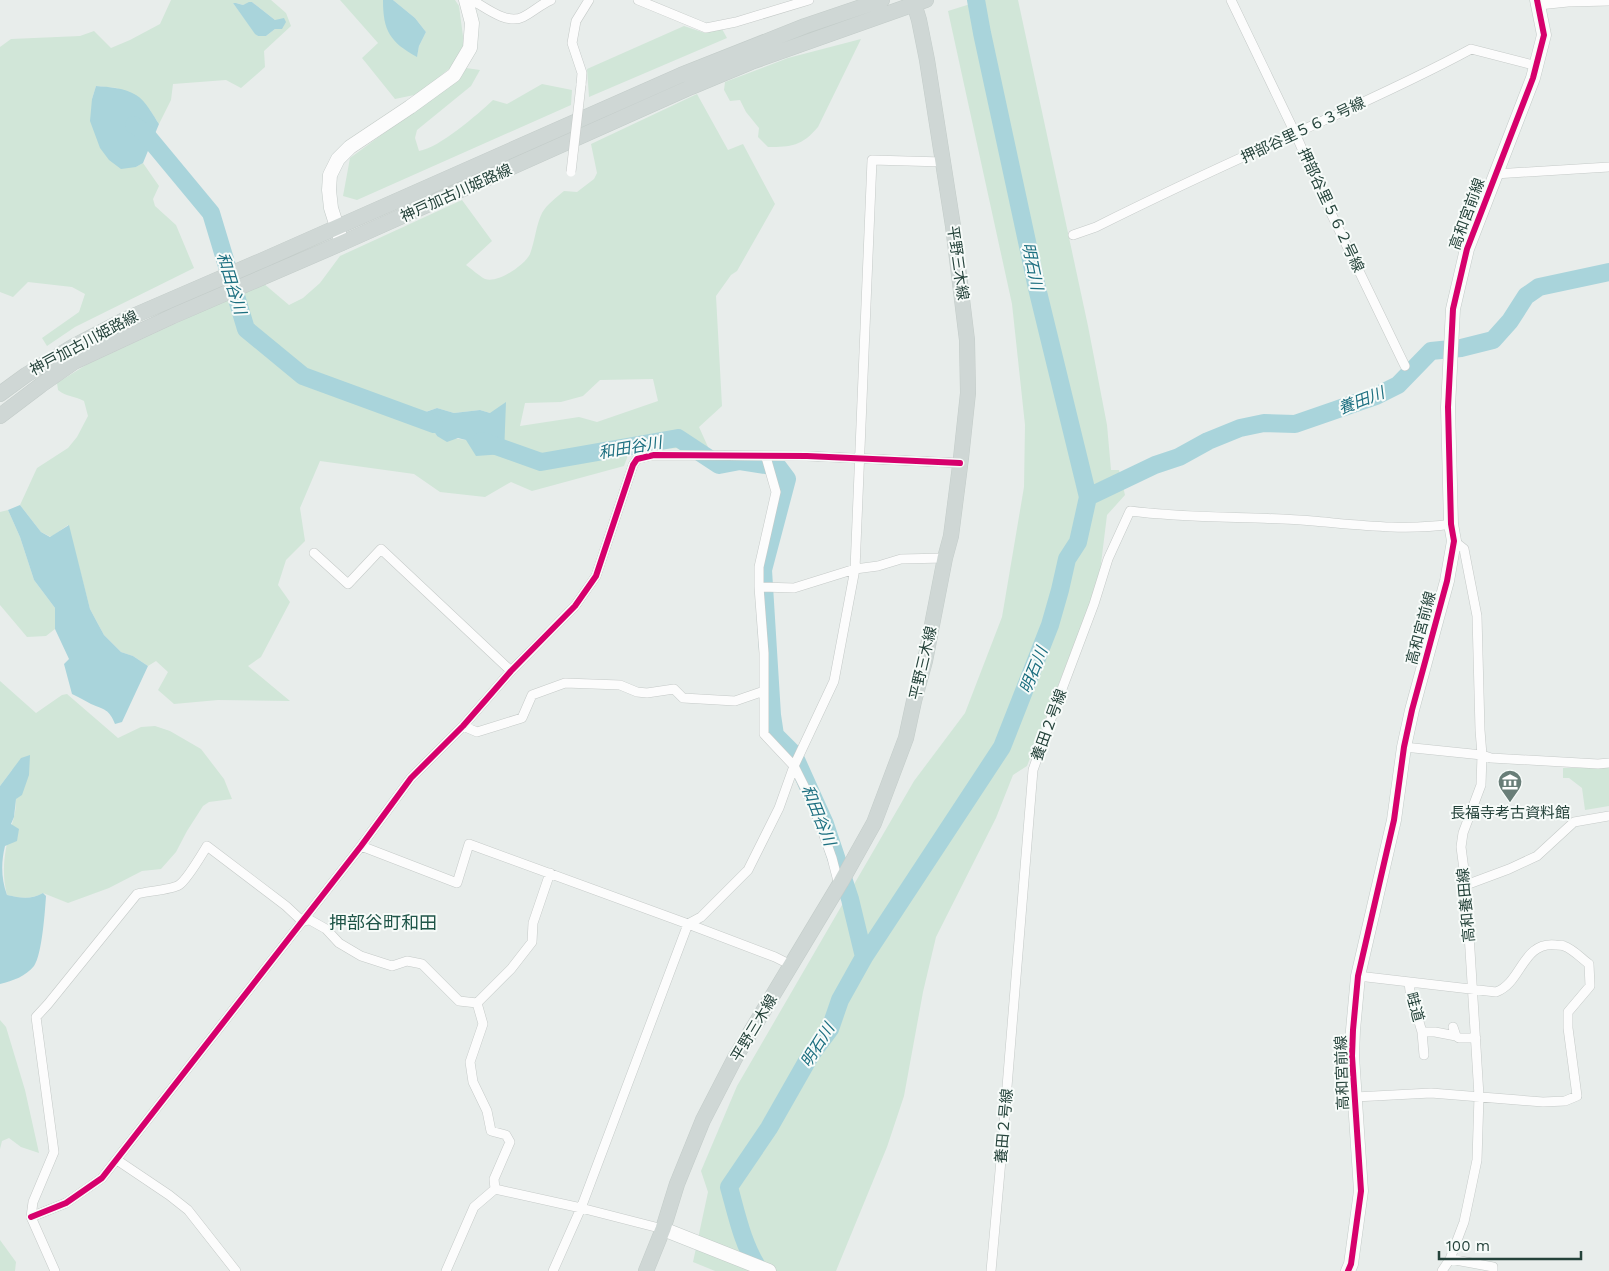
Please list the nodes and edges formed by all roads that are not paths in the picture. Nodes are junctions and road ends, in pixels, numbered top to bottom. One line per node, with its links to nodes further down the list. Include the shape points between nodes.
1 (466, 0): 18 (street, via 472,23 470,48 454,75 350,147 338,159 330,175 329,190)
2 (472, 0): 3 (street, via 510,20 522,18)
3 (551, 0)
4 (588, 0): 16 (street, bridge, via 576,21 572,43 582,73)
5 (638, 0): 6 (street, via 706,28)
6 (810, 0)
7 (882, 0): 18 (main road, 神戸加古川姫路線, via 805,26 681,75)
8 (1231, 0): 13 (street, 押部谷里５６２号線)
9 (917, 1): 14 (main road, 平野三木線); 20 (main road, 神戸加古川姫路線, via 751,62)
10 (1609, 1): 11 (street)
11 (1538, 2): 12 (street, 高和宮前線, via 1544,35)
12 (1536, 66): 13 (street, 押部谷里５６３号線, via 1471,49); 17 (street, 高和宮前線)
13 (1295, 133): 19 (street, 押部谷里５６３号線); 21 (street, 押部谷里５６２号線)
14 (943, 162): 25 (street, via 872,160); 26 (main road, 平野三木線, via 968,340 968,393)
15 (1609, 167): 17 (street)
16 (571, 172)
17 (1495, 174): 27 (street, 高和宮前線, via 1467,249 1452,309 1448,407)
18 (337, 226): 20 (street); 22 (main road, 神戸加古川姫路線, via 124,320 74,346)
19 (1073, 235)
20 (342, 244): 23 (main road, 神戸加古川姫路線, via 74,362)
21 (1405, 366)
22 (0, 394)
23 (0, 416)
24 (766, 457): 25 (street); 32 (street, via 776,492 759,567); 33 (street, via 654,455 637,459 596,576 575,606)
25 (859, 458): 26 (street); 31 (street)
26 (960, 463): 30 (main road, 平野三木線)
27 (1451, 524): 28 (street, 高和宮前線); 69 (street, 養田２号線, via 1431,527 1343,525 1130,511 1108,559 1033,770)
28 (1454, 541): 36 (street, 高和宮前線, via 1447,581); 37 (street, 高和養田線, via 1464,549 1477,616)
29 (314, 553): 33 (street, via 348,584 381,549)
30 (945, 558): 31 (street, via 902,559); 43 (main road, 平野三木線, via 906,738 874,823)
31 (855, 569): 32 (street, via 794,588); 39 (street, via 834,681)
32 (758, 587): 34 (street)
33 (511, 671): 35 (street)
34 (764, 691): 35 (street, via 735,701 683,698 674,689 647,693 620,685 565,683 532,695 522,718 477,732); 39 (street, via 764,734)
35 (463, 726): 41 (street, via 411,778)
36 (1404, 747): 37 (street); 48 (street, 高和宮前線, via 1394,820)
37 (1482, 755): 38 (street); 44 (street, 高和養田線, via 1482,786 1463,833 1461,847)
38 (1609, 763)
39 (794, 766): 43 (street, via 812,802); 46 (street, via 779,808 748,870 701,918)
40 (1609, 816): 44 (street, via 1574,822 1536,856 1509,870)
41 (361, 846): 42 (street, via 457,883 469,844); 45 (street)
42 (550, 873): 46 (street); 51 (street, via 533,923 532,942)
43 (842, 880): 47 (main road, 平野三木線)
44 (1466, 885): 50 (street, 高和養田線)
45 (302, 921): 51 (street, via 310,920 326,929 338,943 361,956 392,966 407,961 422,964 459,1001); 57 (street); 60 (street, via 207,846 181,884 137,894 36,1017 54,1152 33,1202)
46 (688, 924): 47 (street); 59 (street)
47 (791, 965): 61 (main road, 平野三木線, via 735,1058 703,1120 677,1184)
48 (1358, 976): 49 (street); 56 (street, 高和宮前線, via 1352,1030)
49 (1409, 982): 50 (street); 52 (street, 畦道)
50 (1472, 989): 53 (street, 高和養田線); 55 (street, via 1496,992 1505,989 1527,958 1547,944 1564,946 1589,964 1590,986 1568,1012 1577,1096 1565,1101 1543,1102)
51 (478, 1003): 58 (street, via 483,1024 470,1062 473,1082 487,1111 491,1131 506,1136 510,1142 494,1179)
52 (1422, 1032): 53 (street, 畦道, via 1455,1032 1459,1038); 54 (street, 畦道)
53 (1476, 1038): 55 (street, 高和養田線)
54 (1424, 1054)
55 (1479, 1096): 56 (street, via 1431,1092); 62 (street, 高和養田線, via 1477,1160 1464,1222)
56 (1355, 1097): 70 (street, 高和宮前線, via 1361,1191)
57 (117, 1160): 60 (street, via 102,1178 80,1194); 64 (street, via 188,1210)
58 (495, 1189): 59 (street); 65 (street, via 474,1207)
59 (581, 1208): 61 (street); 66 (street)
60 (31, 1217): 63 (street)
61 (667, 1230): 67 (main road, 平野三木線); 68 (street)
62 (1450, 1259): 71 (street, 高和養田線); 72 (street, via 1493,1267)
63 (55, 1271)
64 (236, 1271)
65 (446, 1271)
66 (553, 1271)
67 (646, 1271)
68 (769, 1271)
69 (991, 1271)
70 (1348, 1271)
71 (1442, 1271)
72 (1493, 1271)

